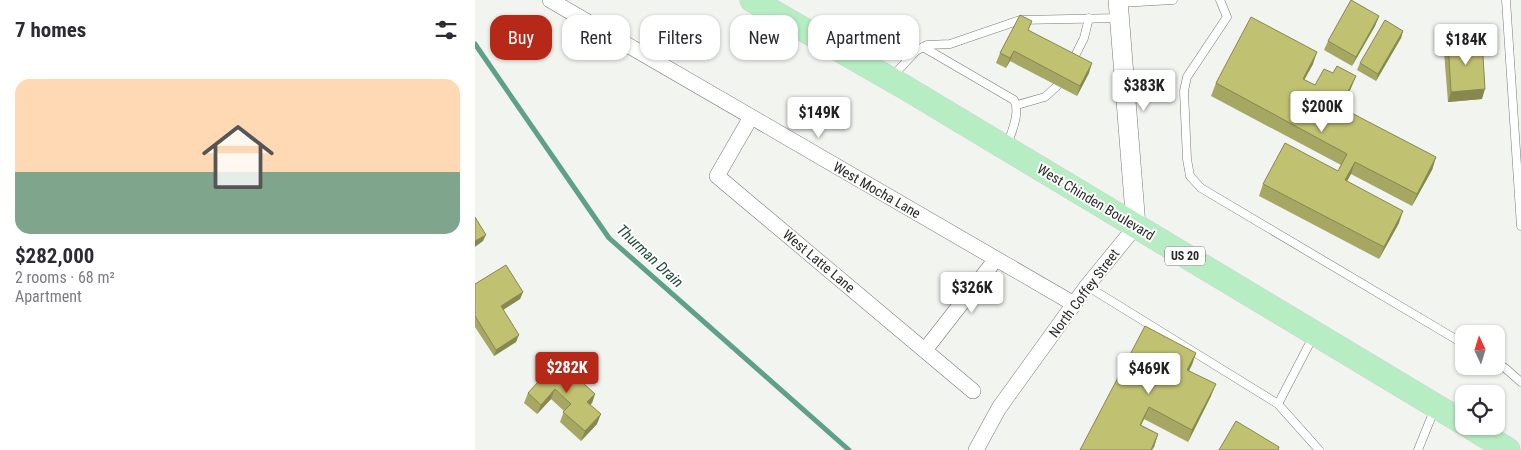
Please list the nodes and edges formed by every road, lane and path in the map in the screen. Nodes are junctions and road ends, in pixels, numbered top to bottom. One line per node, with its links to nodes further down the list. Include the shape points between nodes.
1 (550, 0): 14 (street, West Mocha Lane)
2 (752, 0): 11 (main road, West Chinden Boulevard / US 20)
3 (1164, 0): 4 (lane); 7 (lane)
4 (1173, 0)
5 (1220, 0): 22 (lane, via 1227,17 1187,77 1190,176 1201,188)
6 (1506, 0): 17 (lane)
7 (1119, 7): 8 (lane); 16 (street)
8 (1089, 18): 9 (lane, via 1020,20 950,44); 10 (lane, via 1084,38)
9 (923, 47): 11 (lane); 13 (lane, via 979,78)
10 (1071, 64)
11 (891, 79): 15 (main road, West Chinden Boulevard / US 20)
12 (1057, 86): 13 (lane, via 1045,97)
13 (1017, 105): 15 (lane)
14 (751, 117): 18 (street, West Mocha Lane); 23 (street, West Latte Lane, via 717,176)
15 (1007, 148): 16 (main road, West Chinden Boulevard / US 20)
16 (1136, 226): 19 (street, North Coffey Street); 21 (main road, West Chinden Boulevard / US 20)
17 (1521, 226)
18 (996, 259): 20 (street, West Mocha Lane); 23 (street)
19 (1087, 286): 20 (street, North Coffey Street); 27 (lane)
20 (1074, 304): 31 (street, North Coffey Street, via 999,408)
21 (1314, 333): 27 (lane); 28 (main road, West Chinden Boulevard / US 20)
22 (1455, 339)
23 (925, 350): 26 (street, West Latte Lane)
24 (1505, 368): 25 (lane)
25 (1521, 382)
26 (973, 391)
27 (1278, 404): 32 (lane)
28 (1435, 406): 29 (main road, West Chinden Boulevard / US 20); 33 (lane)
29 (1455, 418)
30 (1484, 435): 34 (main road)
31 (976, 450)
32 (1319, 450)
33 (1418, 450)
34 (1509, 450)

